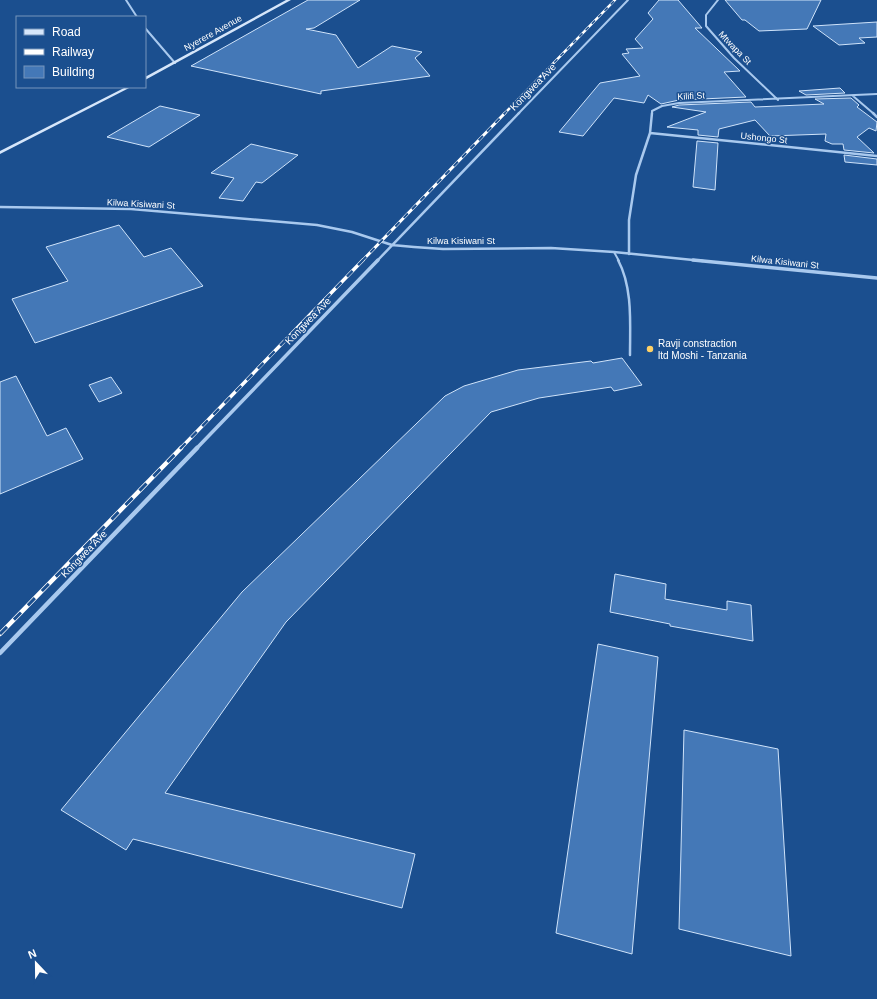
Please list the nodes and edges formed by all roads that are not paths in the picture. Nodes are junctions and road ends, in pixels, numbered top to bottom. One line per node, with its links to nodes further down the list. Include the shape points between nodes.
1 (126, 0): 5 (street)
2 (289, 0): 7 (street, Nyerere Avenue)
3 (628, 0): 18 (street, Kongwea Ave)
4 (718, 0): 12 (street, Mtwapa St, via 705,17 706,26 734,58)
5 (137, 16)
6 (146, 29): 7 (street)
7 (175, 63): 8 (street, Nyerere Avenue)
8 (146, 78)
9 (127, 88): 15 (street)
10 (877, 94): 11 (street, Kilifi St)
11 (852, 96): 12 (street, Kilifi St); 13 (street)
12 (778, 100): 14 (street, Kilifi St, via 662,106 652,111)
13 (877, 117)
14 (650, 133): 16 (street, Ushongo St); 20 (street, Kilifi St, via 636,175 629,220)
15 (0, 153)
16 (877, 156)
17 (0, 207): 18 (street, Kilwa Kisiwani St, via 131,209 289,221 352,232)
18 (392, 244): 19 (street, Kilwa Kisiwani St, via 443,250 551,248); 23 (street, Kongwea Ave)
19 (614, 252): 20 (street, Kilwa Kisiwani St); 22 (lane, via 623,269 630,305)
20 (628, 254): 21 (street, Kilwa Kisiwani St)
21 (877, 278)
22 (630, 355)
23 (0, 653)

